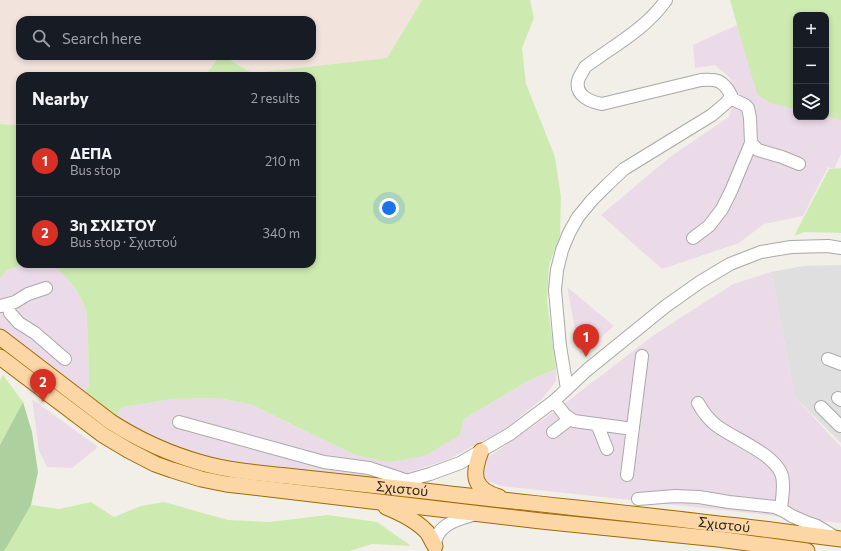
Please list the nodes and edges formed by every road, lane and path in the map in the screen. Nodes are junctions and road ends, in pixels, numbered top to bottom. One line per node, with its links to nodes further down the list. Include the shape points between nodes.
1 (666, 0): 2 (street, via 645,24 586,67 577,87 583,97 592,103 602,104 701,80 713,80 725,85 731,95)
2 (730, 98): 3 (street, via 748,108); 15 (street, via 712,115 624,169 592,200 569,233 556,270 555,290)
3 (751, 143): 4 (street, via 758,150); 5 (street, via 722,209 709,226)
4 (799, 164)
5 (694, 238)
6 (841, 248): 15 (street, via 791,247 761,252 730,264 666,306)
7 (46, 288): 8 (street)
8 (4, 305): 12 (street, via 19,323)
9 (0, 337): 29 (main road, Σχιστού, via 111,422 179,456 228,469)
10 (642, 356): 23 (street)
11 (0, 357): 31 (main road, Σχιστού, via 102,435 155,464 226,484)
12 (65, 359)
13 (828, 359): 14 (street)
14 (841, 364)
15 (567, 389): 16 (street)
16 (554, 401): 19 (street); 26 (street, via 510,434)
17 (698, 403): 33 (street, via 704,414 716,425 776,464 782,474)
18 (821, 407): 22 (street)
19 (570, 419): 21 (street); 24 (street)
20 (179, 422): 28 (street, via 324,462 369,468)
21 (597, 424): 23 (street); 25 (street)
22 (841, 425)
23 (633, 430): 27 (street)
24 (553, 432)
25 (607, 449)
26 (481, 451): 28 (street, via 460,463); 32 (main road, via 475,474 478,484 494,496)
27 (627, 475)
28 (406, 481): 29 (street)
29 (376, 486): 32 (main road, Σχιστού)
30 (638, 498): 33 (street, via 700,497)
31 (375, 501): 34 (main road, Σχιστού); 36 (main road, via 413,520 428,532)
32 (511, 501): 35 (main road, Σχιστού)
33 (780, 509): 35 (street)
34 (479, 514): 36 (street, via 458,519 445,526 438,534); 37 (main road, Σχιστού)
35 (840, 539)
36 (435, 548)
37 (807, 551)

